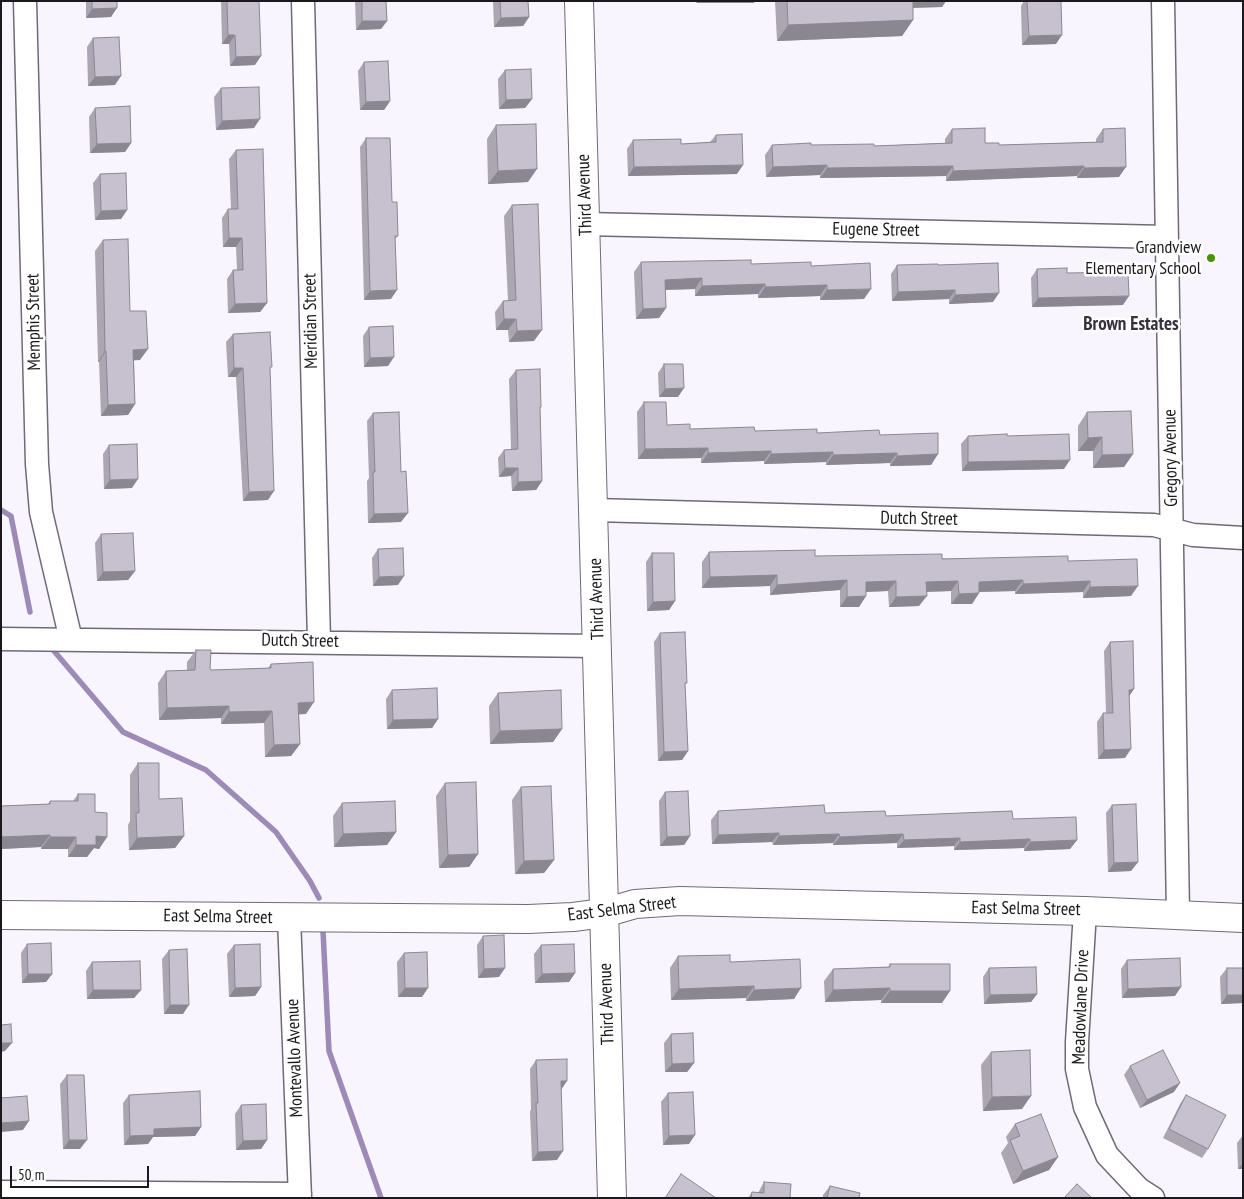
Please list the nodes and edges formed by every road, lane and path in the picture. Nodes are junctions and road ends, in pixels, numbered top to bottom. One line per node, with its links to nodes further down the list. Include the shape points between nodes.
1 (25, 1): 11 (street, Memphis Street, via 38,474 41,512)
2 (303, 1): 12 (street, Meridian Street)
3 (579, 1): 5 (street, Third Avenue)
4 (1163, 1): 6 (street, Gregory Avenue)
5 (585, 224): 6 (street, Eugene Street); 7 (street, Third Avenue)
6 (1166, 237): 8 (street, Gregory Avenue)
7 (594, 510): 8 (street, Dutch Street, via 1154,525); 13 (street, Third Avenue)
8 (1172, 529): 9 (street, Dutch Street, via 1194,535); 16 (street, Gregory Avenue)
9 (1243, 538)
10 (1, 639): 11 (street, Dutch Street)
11 (71, 640): 12 (street, Dutch Street)
12 (319, 641): 13 (street, Dutch Street)
13 (598, 646): 15 (street, Third Avenue)
14 (1085, 911): 15 (street, East Selma Street, via 680,901 635,904); 16 (street, East Selma Street); 23 (street, Meadowlane Drive, via 1077,1069 1085,1107 1107,1154 1139,1189)
15 (604, 913): 18 (street, East Selma Street, via 528,919); 22 (street, Third Avenue)
16 (1178, 914): 19 (street, East Selma Street)
17 (1, 915): 18 (street, East Selma Street)
18 (289, 918): 21 (street, Montevallo Avenue)
19 (1243, 918)
20 (1, 1192): 21 (street)
21 (300, 1196)
22 (612, 1198)
23 (1153, 1198)

